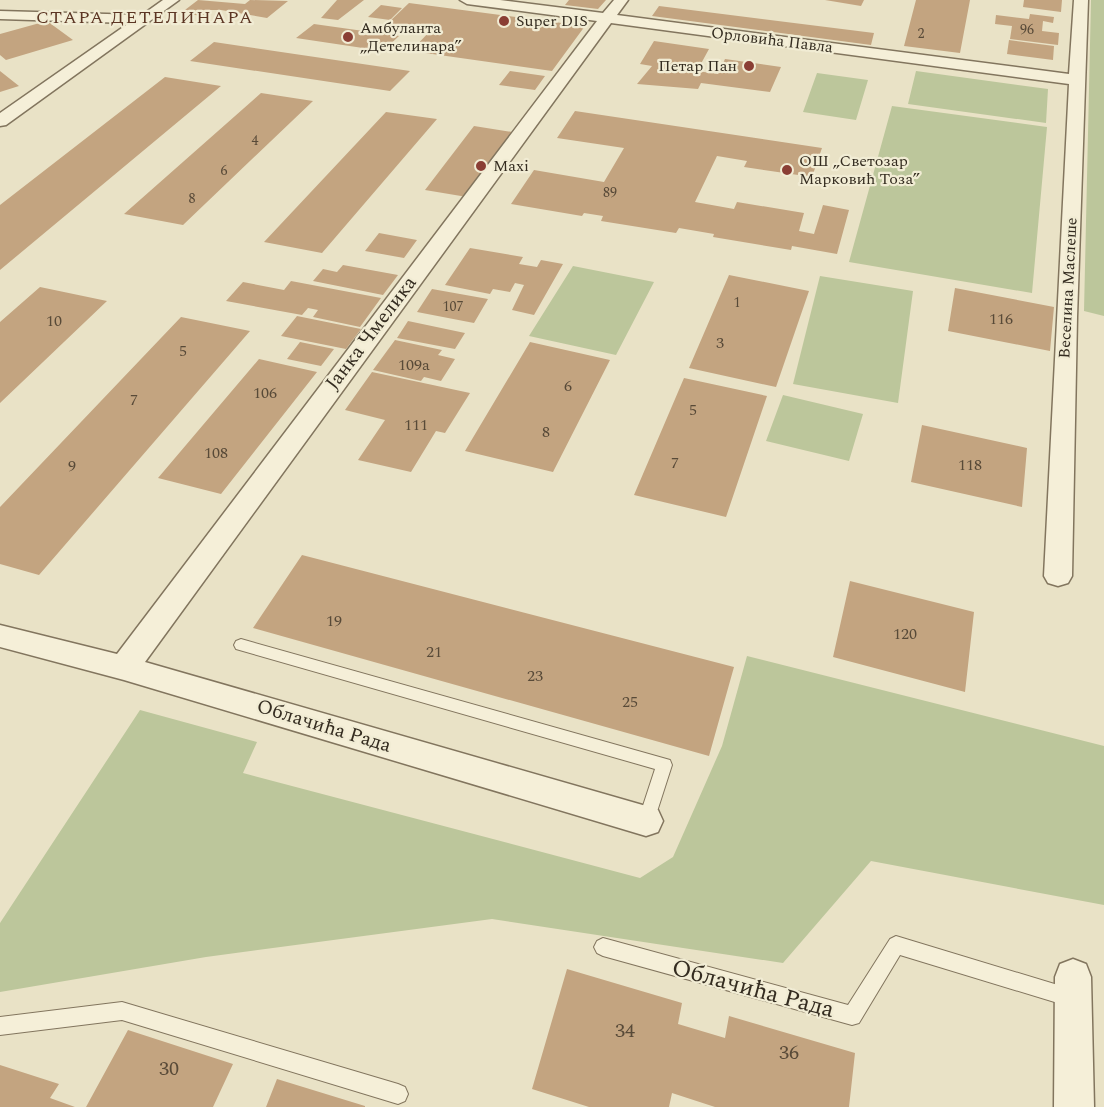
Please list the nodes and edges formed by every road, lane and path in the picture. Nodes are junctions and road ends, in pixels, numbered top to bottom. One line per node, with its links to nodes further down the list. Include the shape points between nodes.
1 (172, 0): 7 (street)
2 (467, 0): 6 (street, Орловића Павла)
3 (621, 0): 6 (street, Јанка Чмелика)
4 (1081, 0): 8 (street, Веселина Маслеше)
5 (0, 15): 7 (street)
6 (607, 18): 8 (street, Орловића Павла); 13 (street, Јанка Чмелика)
7 (144, 19): 9 (street)
8 (1078, 80): 10 (street, Веселина Маслеше)
9 (0, 121)
10 (1058, 576)
11 (0, 636): 13 (street, Облачића Рада)
12 (241, 645): 14 (lane, via 664,765)
13 (124, 668): 14 (street, Облачића Рада)
14 (646, 821)
15 (603, 947): 16 (lane, Облачића Рада, via 852,1016 896,945)
16 (1073, 988): 19 (street)
17 (0, 1026): 18 (lane, via 122,1011)
18 (398, 1094)
19 (1074, 1107)

